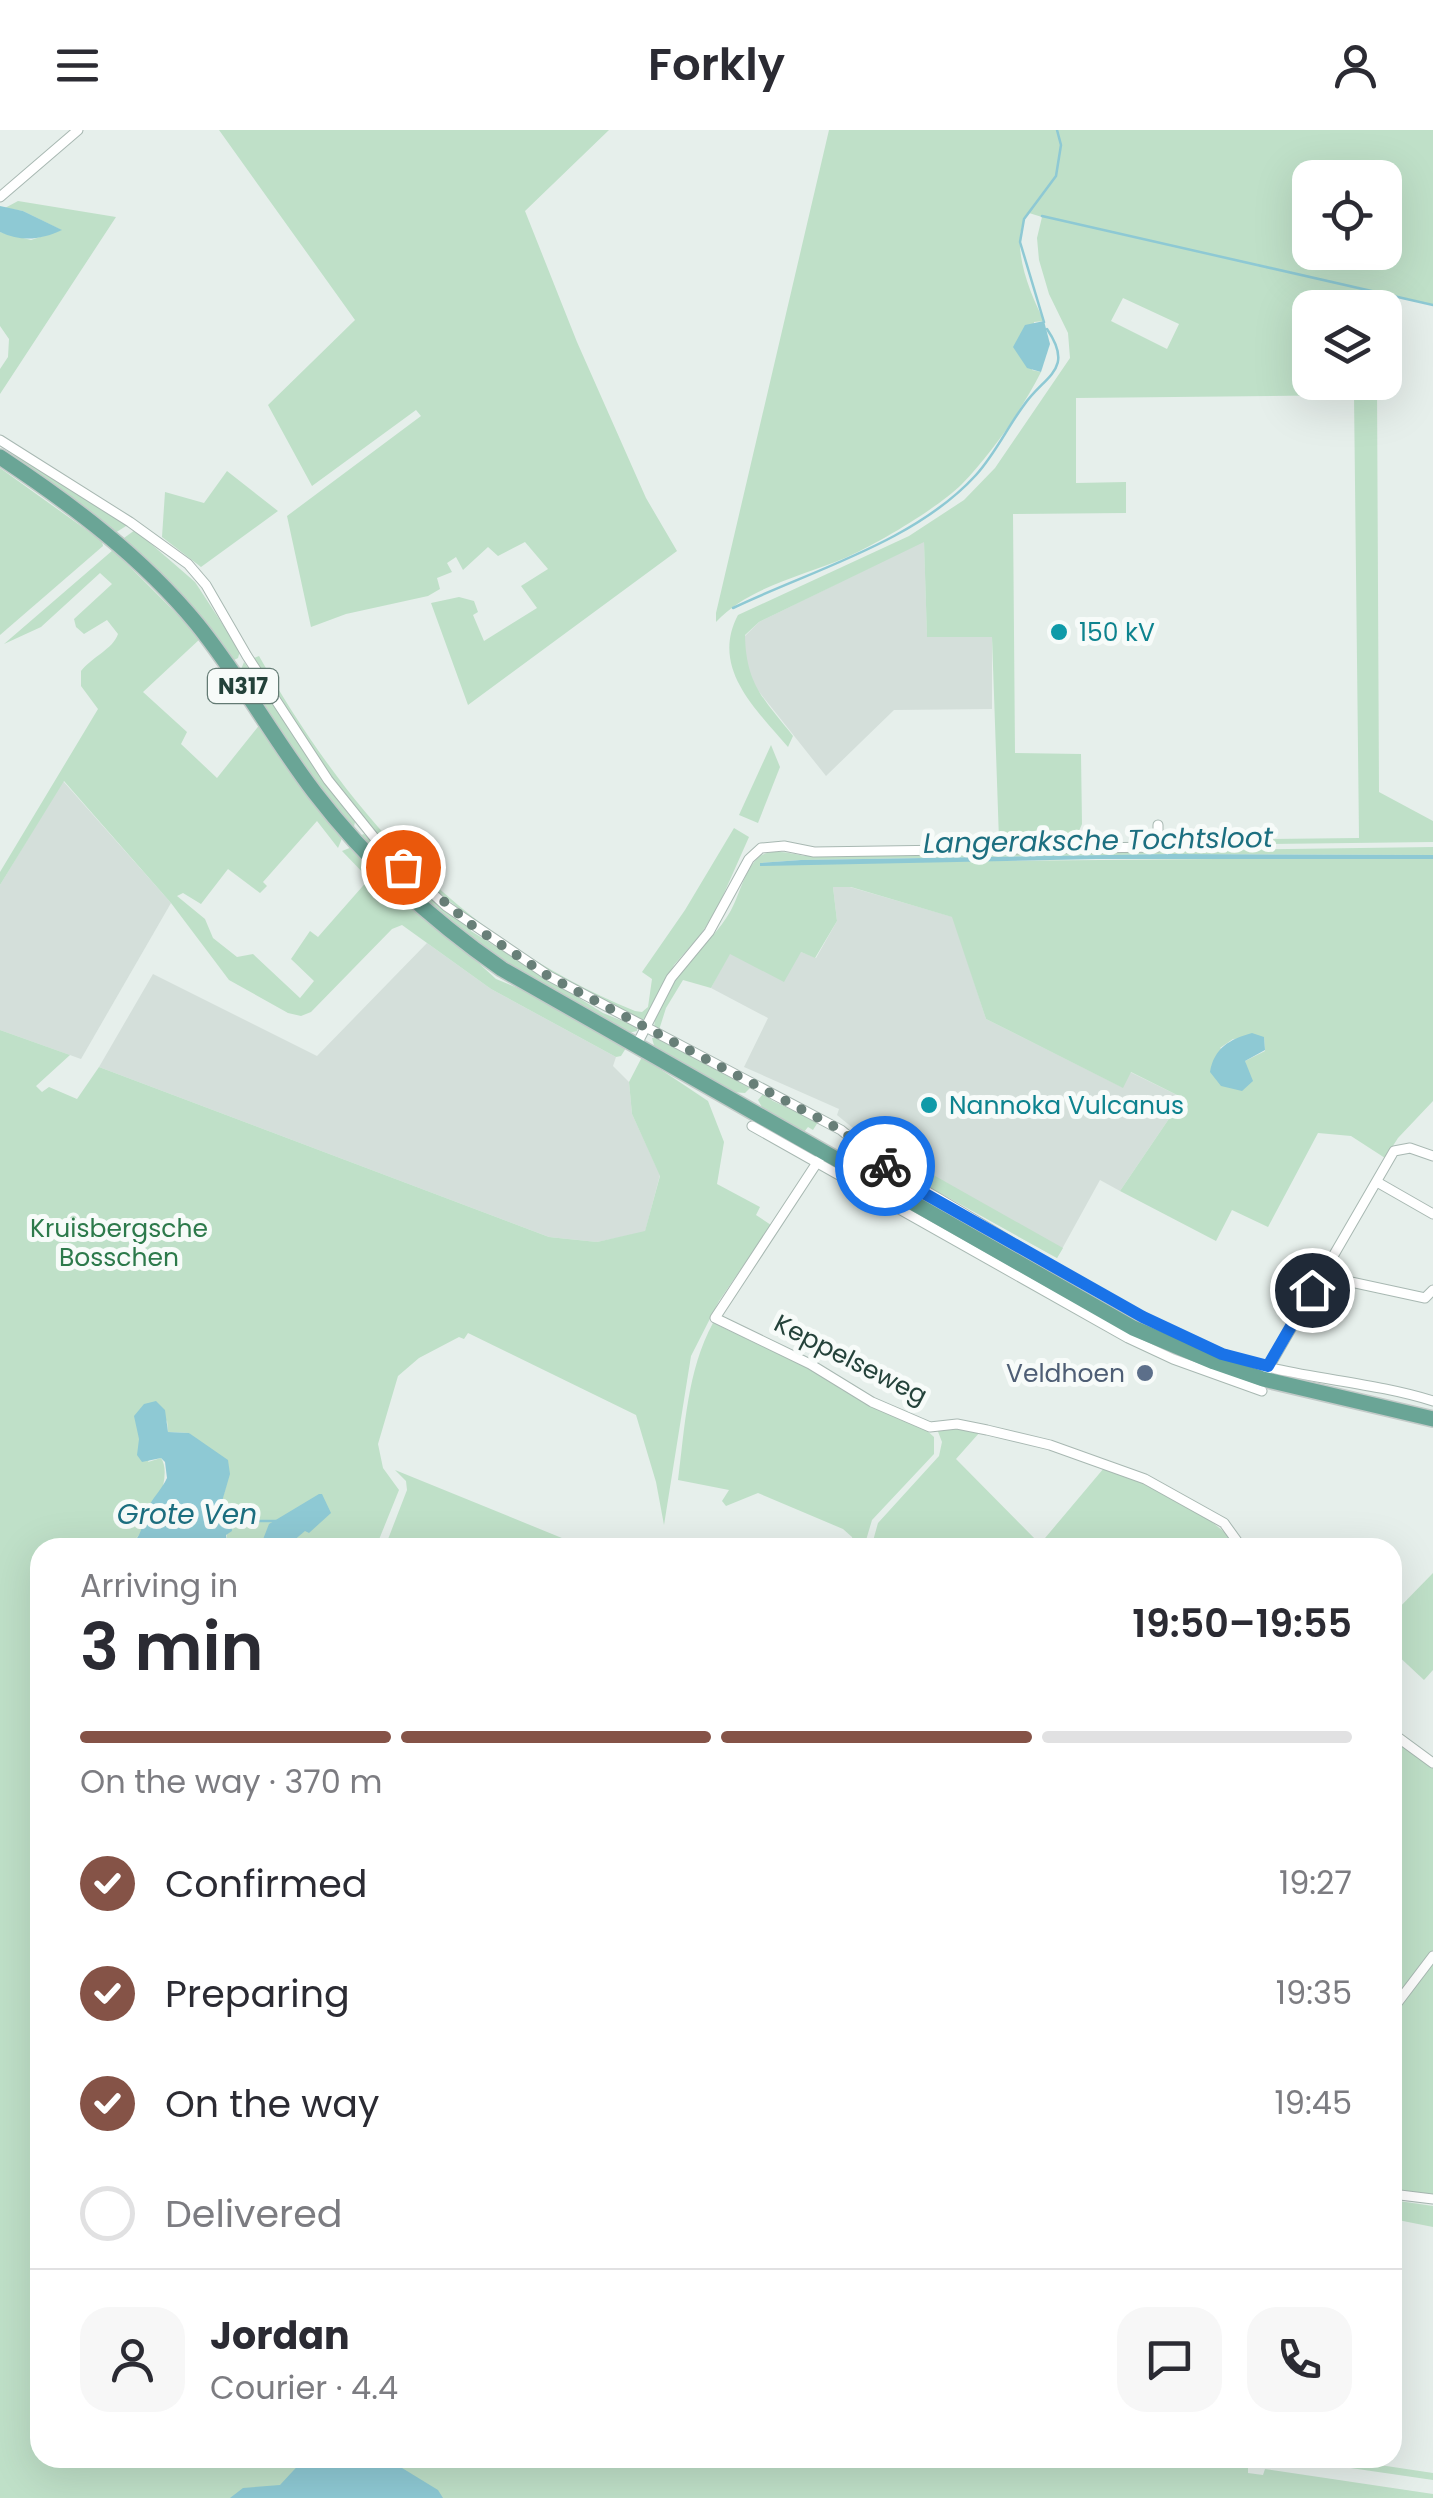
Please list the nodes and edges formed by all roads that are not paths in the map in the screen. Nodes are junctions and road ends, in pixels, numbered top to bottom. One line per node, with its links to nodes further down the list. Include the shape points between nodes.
1 (78, 130): 2 (street)
2 (0, 197)
3 (0, 440): 5 (street)
4 (0, 456): 6 (main road, N317)
5 (130, 522): 6 (street); 7 (street, via 206,584)
6 (114, 541): 8 (main road, N317)
7 (247, 656): 8 (street); 10 (street)
8 (231, 668): 10 (main road, N317, via 312,790)
9 (1158, 825): 11 (street, via 1158,847 762,848 749,859 710,932 671,978)
10 (357, 831): 11 (street, via 489,937); 12 (main road, N317, via 379,868 461,941)
11 (647, 1030): 12 (street); 13 (street)
12 (636, 1046): 14 (main road, N317)
13 (757, 1087): 14 (street); 22 (street, via 841,1130 906,1183)
14 (747, 1108): 17 (main road, N317)
15 (752, 1126): 17 (street)
16 (1433, 1156): 18 (street, via 1410,1148 1394,1151)
17 (821, 1157): 22 (main road, N317, via 1164,1348); 26 (street, Keppelseweg, via 715,1318 930,1427 957,1424 1018,1438 1145,1479 1224,1523)
18 (1377, 1182): 19 (street); 20 (street)
19 (1433, 1214)
20 (1326, 1267): 21 (street, via 1351,1282 1425,1298); 22 (street)
21 (1433, 1290)
22 (1264, 1379): 23 (main road, N317)
23 (1394, 1400): 24 (street); 25 (main road, N317)
24 (1433, 1401)
25 (1433, 1420)
26 (1235, 1538)
27 (1402, 1740): 28 (street)
28 (1433, 1763)
29 (1433, 1956): 30 (street)
30 (1402, 1997)
31 (1402, 2195): 32 (street)
32 (1433, 2199)

